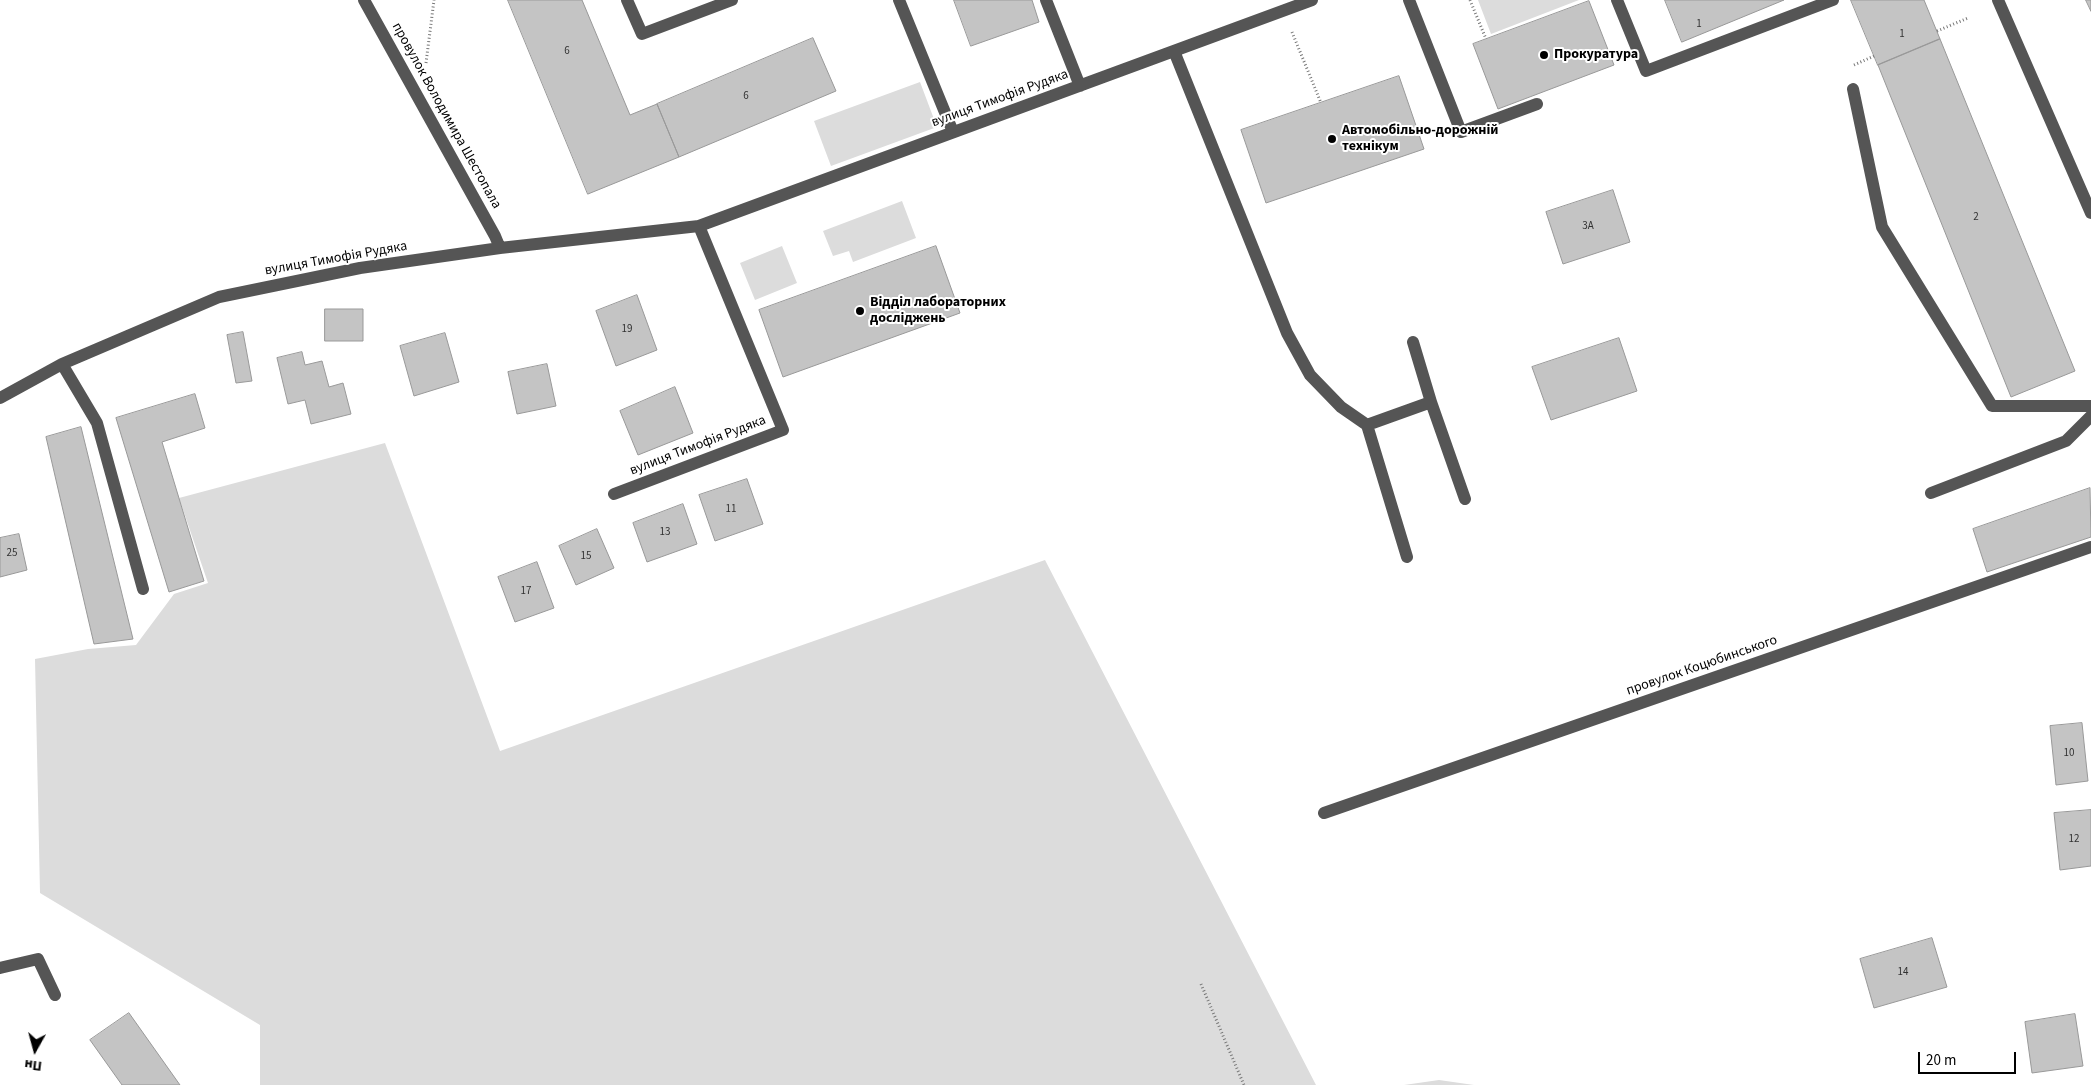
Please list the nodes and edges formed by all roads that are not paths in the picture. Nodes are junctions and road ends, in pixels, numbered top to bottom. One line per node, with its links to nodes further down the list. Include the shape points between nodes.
1 (364, 0): 18 (street, провулок Володимира Шестопала)
2 (627, 0): 3 (street, via 642,34)
3 (732, 0)
4 (899, 0): 15 (street)
5 (1046, 0): 12 (street)
6 (1312, 0): 11 (street, вулиця Тимофія Рудяка)
7 (1409, 0): 14 (street, via 1461,132)
8 (1617, 0): 9 (street, via 1646,70)
9 (1833, 0)
10 (1998, 0): 16 (street)
11 (1174, 51): 12 (street, вулиця Тимофія Рудяка); 25 (street, via 1287,333 1310,374 1341,407)
12 (1080, 86): 15 (street, вулиця Тимофія Рудяка)
13 (1853, 89): 23 (street, via 1882,227 1992,406)
14 (1537, 104)
15 (954, 132): 17 (street, вулиця Тимофія Рудяка)
16 (2091, 213)
17 (699, 226): 18 (street, вулиця Тимофія Рудяка); 26 (street, вулиця Тимофія Рудяка, via 783,430)
18 (500, 248): 20 (street, вулиця Тимофія Рудяка, via 360,268 219,297)
19 (1413, 342): 22 (street)
20 (62, 364): 21 (street, вулиця Тимофія Рудяка); 31 (street, via 97,423)
21 (0, 398)
22 (1431, 402): 25 (street); 28 (street)
23 (2091, 406)
24 (2091, 416): 27 (street, via 2066,440)
25 (1367, 425): 30 (street)
26 (614, 494)
27 (1930, 494)
28 (1465, 499)
29 (2091, 547): 32 (street, провулок Коцюбинського)
30 (1407, 557)
31 (143, 589)
32 (1324, 814)
33 (0, 968): 34 (street, via 38,959)
34 (55, 995)

